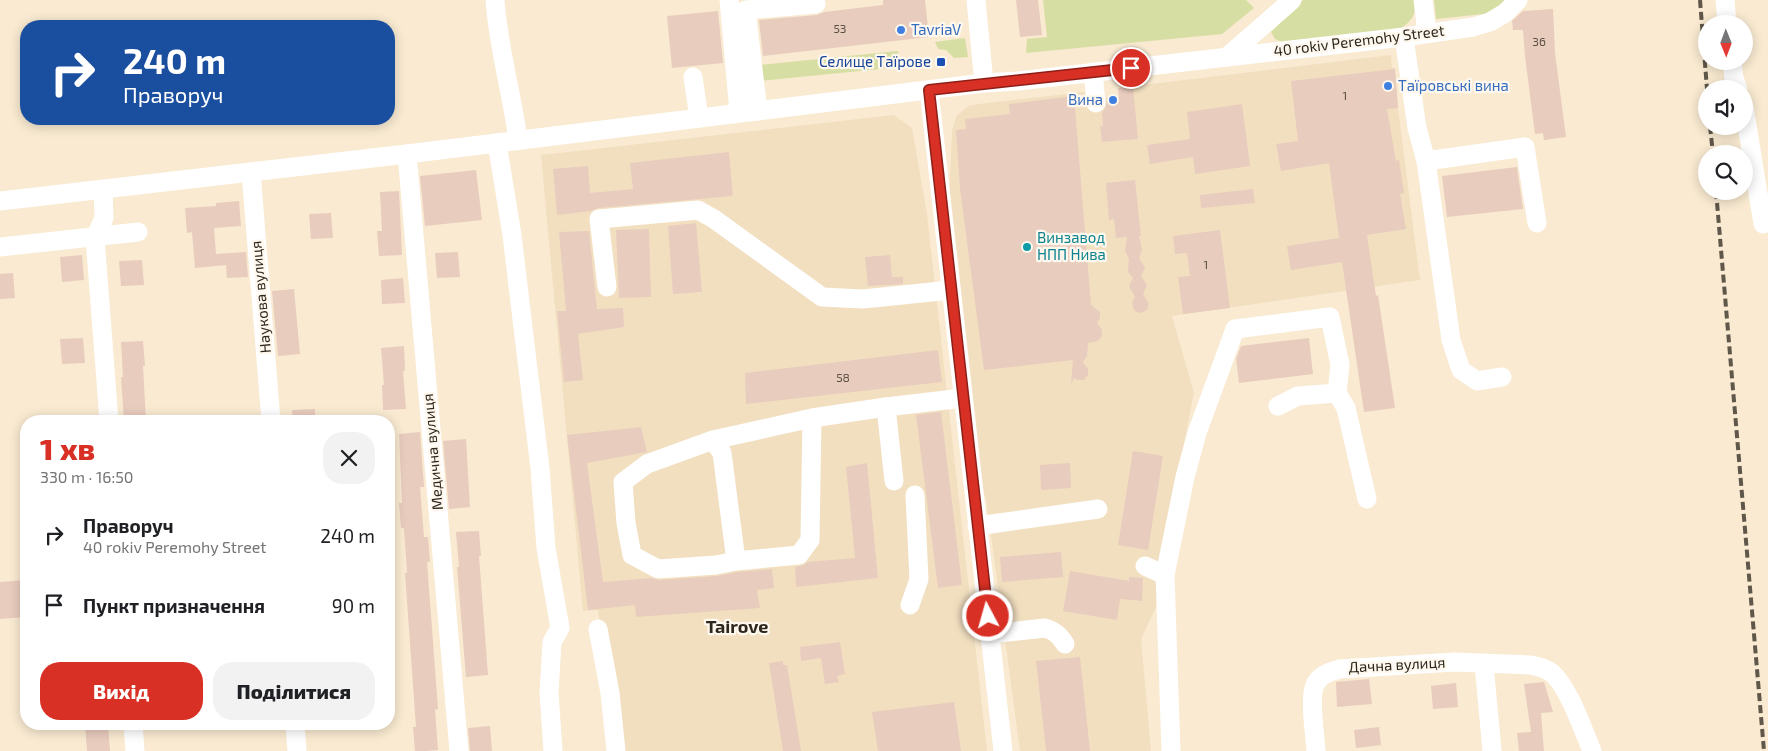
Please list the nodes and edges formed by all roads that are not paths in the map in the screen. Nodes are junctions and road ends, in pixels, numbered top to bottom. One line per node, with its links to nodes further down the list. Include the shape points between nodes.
1 (495, 0): 22 (street, via 497,28)
2 (729, 0): 19 (street)
3 (976, 0): 15 (street)
4 (1292, 0): 12 (street, 40 rokiv Peremohy Street)
5 (1423, 0): 10 (street)
6 (1518, 0): 10 (street, 40 rokiv Peremohy Street, via 1490,22)
7 (1725, 0): 9 (street)
8 (816, 4): 18 (street, via 746,10)
9 (1726, 15)
10 (1427, 33): 11 (street, 40 rokiv Peremohy Street)
11 (1404, 37): 12 (street, 40 rokiv Peremohy Street); 25 (street)
12 (1227, 57): 13 (street, 40 rokiv Peremohy Street)
13 (1093, 72): 15 (street, 40 rokiv Peremohy Street); 17 (street)
14 (693, 77): 20 (street)
15 (984, 83): 16 (street, 40 rokiv Peremohy Street)
16 (929, 90): 18 (street, 40 rokiv Peremohy Street); 35 (street)
17 (1096, 103)
18 (758, 111): 19 (street, 40 rokiv Peremohy Street)
19 (739, 113): 20 (street, 40 rokiv Peremohy Street)
20 (699, 118): 22 (street, 40 rokiv Peremohy Street)
21 (1749, 135): 30 (street)
22 (518, 140): 23 (street, 40 rokiv Peremohy Street)
23 (497, 143): 24 (street, 40 rokiv Peremohy Street); 63 (street, via 512,235 540,468 546,548 560,628 552,642 548,692)
24 (408, 154): 26 (street, 40 rokiv Peremohy Street); 62 (street, Медична вулиця)
25 (1426, 161): 29 (street, via 1525,148); 36 (street, via 1450,340 1461,370 1477,381)
26 (251, 172): 27 (street, 40 rokiv Peremohy Street); 42 (street, Наукова вулиця)
27 (103, 189): 28 (street, 40 rokiv Peremohy Street); 32 (street, via 104,218)
28 (0, 201)
29 (1537, 223)
30 (1763, 224)
31 (138, 232): 32 (street)
32 (95, 238): 33 (street); 41 (street)
33 (0, 247)
34 (607, 287): 35 (street, via 599,219 698,210 822,297 864,299)
35 (951, 290): 38 (street)
36 (1502, 377)
37 (1337, 393): 39 (street, via 1298,396); 47 (street, via 1346,408); 52 (street, via 1340,365 1330,317 1235,329 1196,433)
38 (963, 398): 40 (street); 49 (street)
39 (1278, 406)
40 (886, 407): 43 (street); 45 (street)
41 (109, 415)
42 (270, 415)
43 (812, 418): 44 (street); 50 (street, via 810,540 799,555)
44 (713, 440): 50 (street, via 722,453); 50 (street, via 647,464 622,482 632,555 658,568)
45 (894, 481)
46 (915, 495): 53 (street, via 919,579)
47 (1367, 499)
48 (1098, 509): 49 (street)
49 (978, 526): 55 (street)
50 (736, 561)
51 (1145, 566): 52 (street)
52 (1165, 575): 66 (street)
53 (910, 605)
54 (598, 629): 64 (street)
55 (990, 634): 56 (street, via 1045,628 1060,636); 65 (street)
56 (1065, 644)
57 (1484, 664): 67 (street, Дачна вулиця, via 1455,662 1331,671 1315,684 1312,694); 68 (street); 69 (street, Дачна вулиця, via 1530,665 1551,673 1566,692)
58 (133, 730): 60 (street)
59 (295, 730): 61 (street)
60 (135, 751)
61 (297, 751)
62 (459, 751)
63 (553, 751)
64 (616, 751)
65 (1003, 751)
66 (1171, 751)
67 (1316, 751)
68 (1492, 751)
69 (1592, 751)

